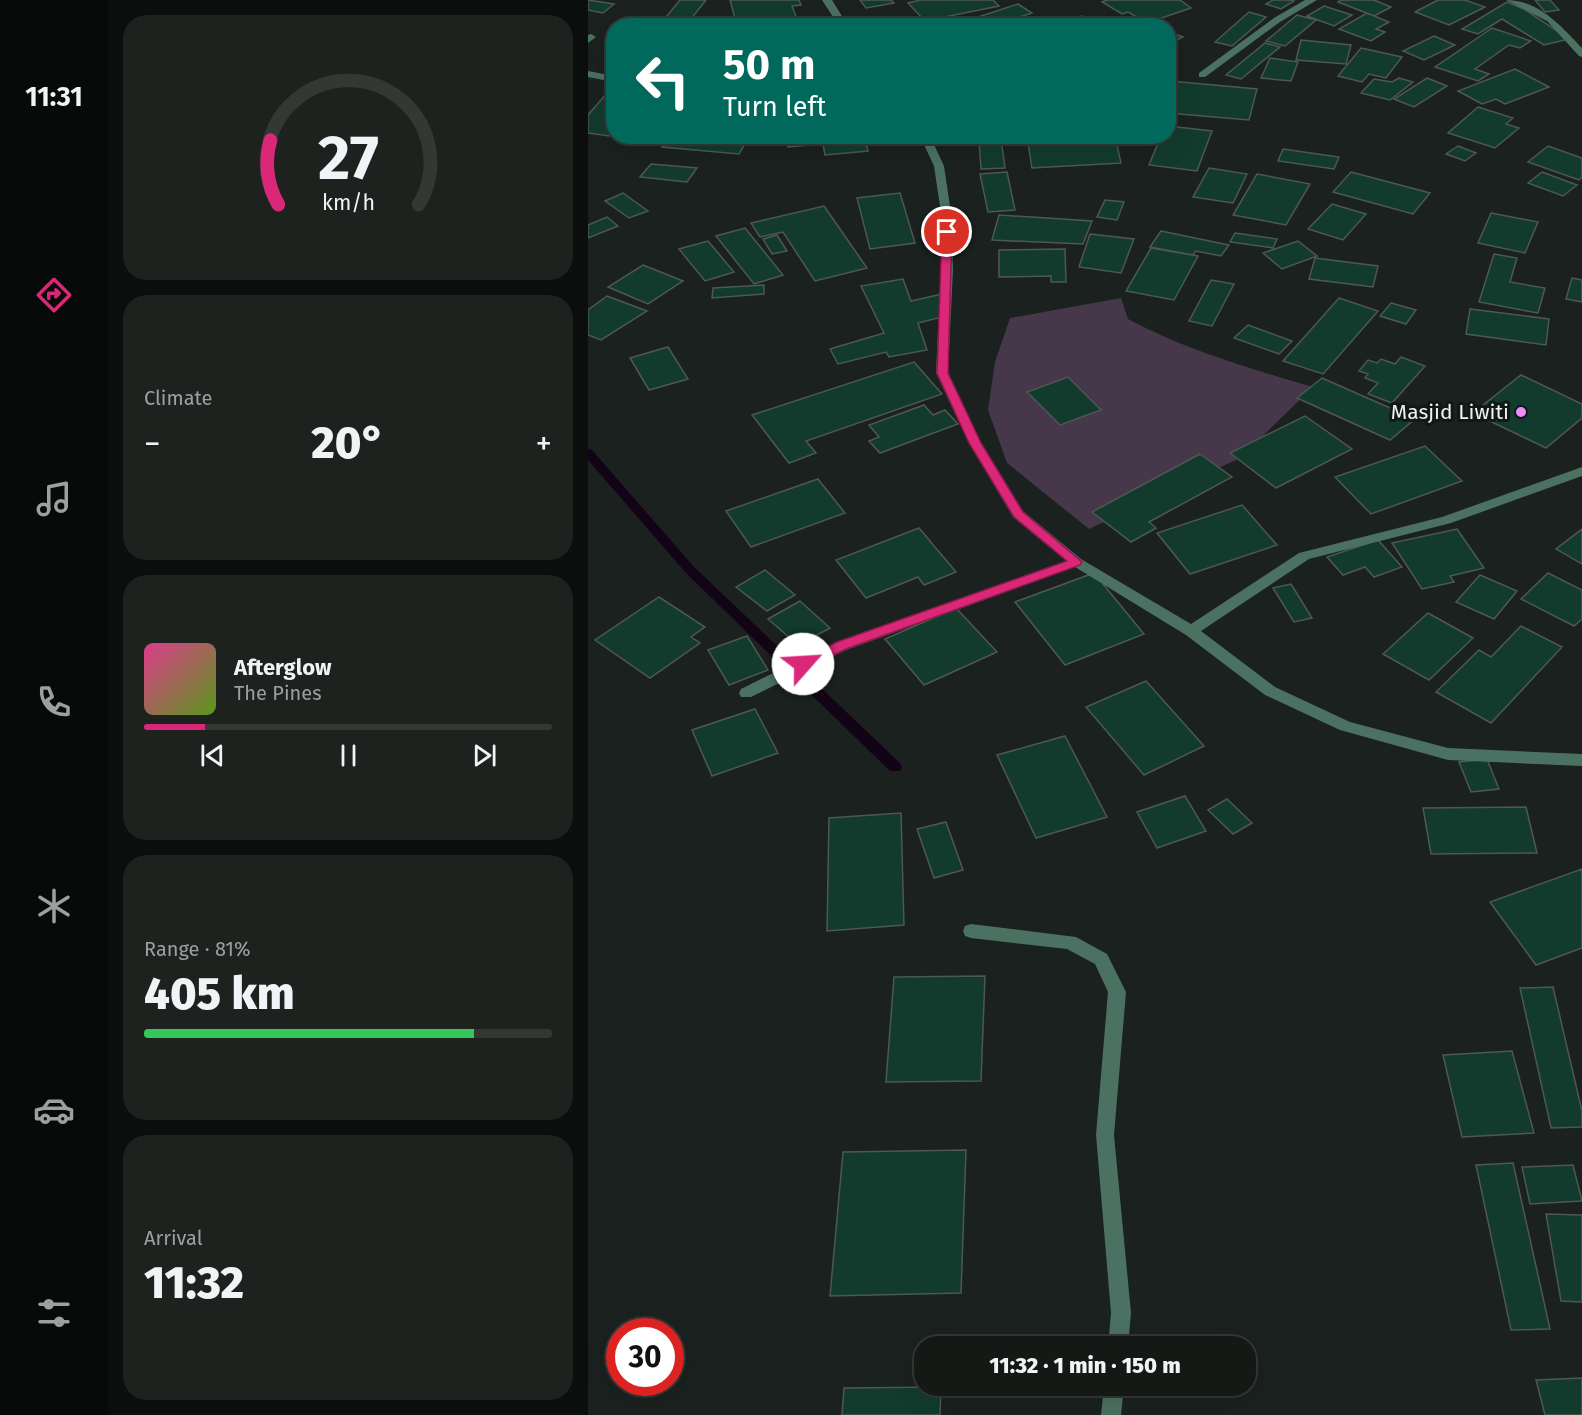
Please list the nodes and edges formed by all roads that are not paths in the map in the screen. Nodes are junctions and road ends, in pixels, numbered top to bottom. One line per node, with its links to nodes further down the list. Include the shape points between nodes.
1 (827, 0): 4 (street)
2 (1312, 0): 7 (street, via 1277,20)
3 (1511, 0): 5 (street, via 1550,19)
4 (839, 18)
5 (1582, 54)
6 (588, 74): 8 (street)
7 (1202, 75)
8 (606, 77)
9 (929, 144): 11 (street, via 939,166 946,213 942,373 975,443 1018,514)
10 (1582, 471): 12 (street, via 1446,520 1304,556)
11 (1076, 562): 12 (street); 13 (street, via 841,646)
12 (1191, 631): 14 (street, via 1270,691 1345,726 1448,754)
13 (746, 693)
14 (1582, 760)
15 (971, 931): 16 (street, via 1070,942 1101,959 1117,992 1105,1135 1121,1313)
16 (1119, 1336)
17 (1113, 1396): 18 (street)
18 (1111, 1415)

